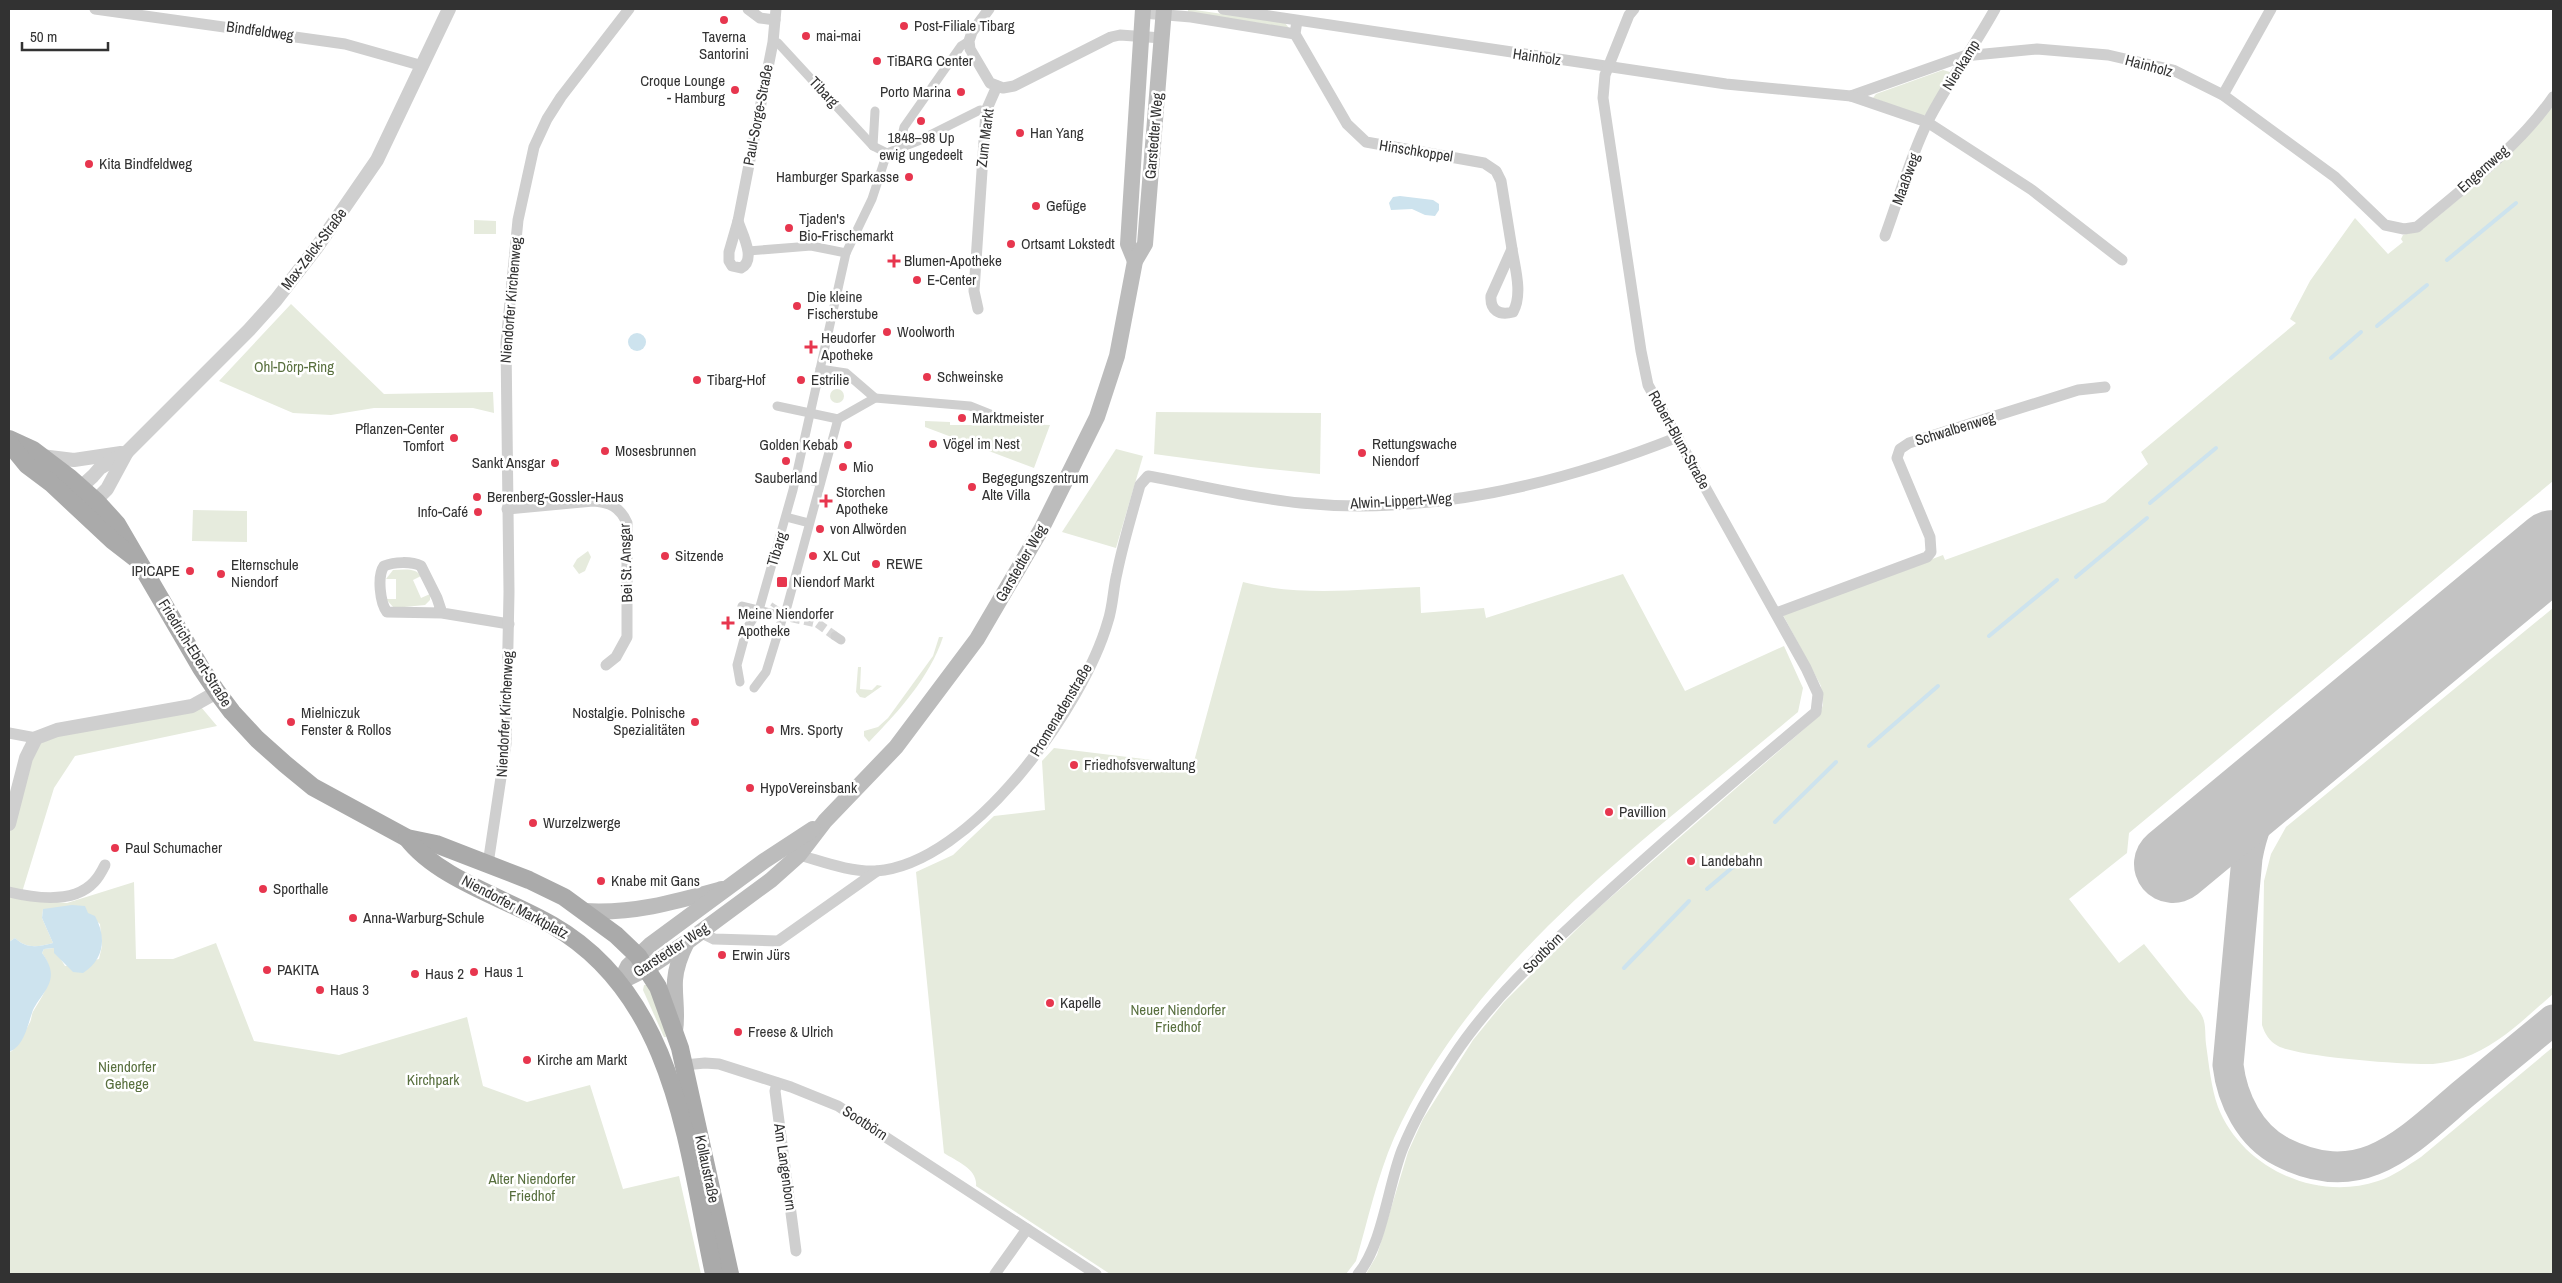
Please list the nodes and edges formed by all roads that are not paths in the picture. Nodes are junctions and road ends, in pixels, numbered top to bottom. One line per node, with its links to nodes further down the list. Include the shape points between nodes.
1 (96, 9): 20 (street, Bindfeldweg, via 345,44)
2 (449, 9): 20 (street, Max-Zelck-Straße)
3 (629, 9): 59 (street, Niendorfer Kirchenweg, via 553,110 534,147 527,174 508,312)
4 (748, 9): 12 (street, via 760,18)
5 (989, 9): 17 (street)
6 (1224, 9): 13 (street, Hainholz)
7 (1634, 9): 21 (street, Robert-Blum-Straße)
8 (1995, 9): 19 (street, Nienkamp)
9 (2271, 9): 24 (street)
10 (1143, 11): 11 (street); 15 (main road, Garstedter Weg)
11 (1164, 12): 14 (street); 16 (main road, Garstedter Weg)
12 (776, 14): 18 (street, Paul-Sorge-Straße)
13 (1297, 21): 14 (street); 21 (street, Hainholz)
14 (1295, 34): 35 (street, Hinschkoppel, via 1347,124 1366,142 1466,158 1484,163 1496,171 1501,181)
15 (1140, 36): 16 (street); 22 (street, via 1111,37 1014,86); 39 (main road, Garstedter Weg, via 1128,244)
16 (1162, 38): 39 (main road, Garstedter Weg, via 1145,244)
17 (969, 41): 22 (street, via 985,77); 30 (street, via 961,46 904,127)
18 (773, 42): 29 (street, Tibarg, via 778,42); 32 (street, Paul-Sorge-Straße)
19 (1964, 56): 23 (street, Hainholz); 24 (street, Hainholz, via 2037,50 2108,55 2173,70); 28 (street, Nienkamp)
20 (423, 66): 51 (street, Max-Zelck-Straße, via 377,160 322,242 249,330)
21 (1608, 67): 23 (street, Hainholz, via 1726,84); 48 (street, Robert-Blum-Straße, via 1603,98 1641,351 1648,385)
22 (997, 86): 27 (street, Zum Markt)
23 (1851, 96): 28 (street, Hainholz)
24 (2222, 96): 33 (street, Hainholz, via 2335,177 2385,225)
25 (2553, 97): 33 (street, Engernweg, via 2492,164 2417,227)
26 (875, 111): 29 (street)
27 (986, 111): 30 (street, via 980,110); 40 (street, Zum Markt, via 974,291)
28 (1927, 122): 34 (street, Maaßweg); 38 (street, Hainholz, via 2032,190)
29 (873, 146): 31 (street, Tibarg)
30 (899, 149): 31 (street)
31 (887, 153): 37 (street, Tibarg, via 872,199)
32 (738, 222): 36 (street); 36 (street, Paul-Sorge-Straße, via 729,252 730,264 744,267 749,261)
33 (2404, 229)
34 (1885, 236)
35 (1512, 249): 35 (street, Hinschkoppel, via 1517,305 1513,312 1504,314 1490,304)
36 (748, 251): 37 (street, via 811,246)
37 (846, 253): 41 (street, Tibarg)
38 (2122, 260)
39 (1135, 261): 76 (main road, Garstedter Weg, via 1117,356 1097,417 1042,528 977,639 938,693 882,763)
40 (978, 309)
41 (820, 369): 43 (street, via 846,373); 45 (street, Tibarg)
42 (2105, 387): 67 (street, Schwalbenweg, via 2078,390 1908,443 1900,449 1897,458 1930,537 1931,552 1927,557)
43 (875, 398): 46 (street, via 970,406); 47 (street)
44 (777, 406): 45 (street)
45 (810, 413): 47 (street); 54 (street, Tibarg)
46 (1000, 418)
47 (838, 419): 55 (street, Tibarg)
48 (1678, 437): 53 (street, Alwin-Lippert-Weg, via 1574,474 1458,498 1410,504 1302,503 1201,488); 67 (street, Robert-Blum-Straße)
49 (9, 439): 52 (main road, Friedrich-Ebert-Straße)
50 (9, 443): 58 (main road, Friedrich-Ebert-Straße, via 27,465)
51 (127, 452): 52 (street, via 74,460); 56 (street, Max-Zelck-Straße, via 100,468); 57 (street, Max-Zelck-Straße)
52 (40, 456): 56 (main road, Friedrich-Ebert-Straße)
53 (1148, 476): 83 (street, Promenadenstraße, via 1140,485 1116,573 1108,621 1085,676 1056,724 1028,764 963,832 919,860)
54 (796, 477): 55 (street); 60 (street, Tibarg, via 789,489)
55 (820, 483): 61 (street, Tibarg)
56 (81, 488): 57 (main road, Friedrich-Ebert-Straße); 58 (street, via 78,498)
57 (97, 502): 58 (street, Max-Zelck-Straße); 62 (main road, Friedrich-Ebert-Straße, via 124,534)
58 (80, 510): 62 (main road, Friedrich-Ebert-Straße, via 113,542)
59 (507, 510): 68 (street, Niendorfer Kirchenweg); 69 (street, Bei St. Ansgar, via 593,501 606,502 624,515 627,522 627,637 616,657)
60 (786, 517): 61 (street, Tibarg); 65 (street, Tibarg)
61 (809, 523): 64 (street, Tibarg)
62 (140, 561): 72 (main road, Friedrich-Ebert-Straße)
63 (742, 606): 65 (street)
64 (787, 607)
65 (759, 610): 70 (street, Tibarg, via 747,628 737,665); 71 (street, via 777,614 766,672)
66 (442, 613): 66 (street, via 422,567 409,564 384,566 380,575 382,606 387,612); 68 (street)
67 (1776, 613): 73 (street, Robert-Blum-Straße, via 1806,668)
68 (509, 624): 80 (street, Niendorfer Kirchenweg, via 506,744)
69 (606, 665)
70 (740, 682)
71 (754, 688)
72 (217, 692): 75 (street, via 192,706 56,730); 78 (main road, Friedrich-Ebert-Straße, via 257,740 313,787)
73 (1818, 700): 101 (street, Sootbörn, via 1816,712 1677,829 1547,948 1462,1044 1416,1119 1402,1152 1374,1243 1365,1266)
74 (9, 733): 75 (street)
75 (36, 738): 77 (street, via 26,758)
76 (825, 821): 79 (main road, Garstedter Weg); 84 (main road, Garstedter Weg)
77 (9, 824)
78 (407, 838): 80 (main road, Friedrich-Ebert-Straße, via 436,844); 82 (main road, Friedrich-Ebert-Straße)
79 (799, 855): 83 (street, Promenadenstraße, via 848,869); 87 (main road, Garstedter Weg, via 771,880)
80 (488, 864): 86 (main road, Niendorfer Marktplatz, via 564,897)
81 (105, 866): 85 (street, via 94,883 61,897 42,898)
82 (440, 868): 90 (main road, Niendorfer Marktplatz, via 554,926 585,948)
83 (877, 871): 87 (street, Promenadenstraße, via 778,941 714,939)
84 (734, 885): 86 (main road, via 648,909); 89 (main road, Garstedter Weg)
85 (9, 892)
86 (584, 910): 89 (main road, Niendorfer Marktplatz)
87 (700, 932): 88 (main road, Garstedter Weg)
88 (687, 942): 89 (main road, Garstedter Weg); 91 (main road, via 679,958 675,978 678,1013)
89 (643, 962): 90 (main road, Garstedter Weg, via 626,970); 91 (main road, Niendorfer Marktplatz, via 658,987)
90 (620, 982): 94 (main road, Niendorfer Marktplatz, via 648,1025 667,1068)
91 (674, 1031): 92 (main road, Niendorfer Marktplatz)
92 (684, 1065): 93 (street, Sootbörn, via 714,1063); 98 (main road, Kollaustraße)
93 (777, 1083): 95 (street, Sootbörn, via 838,1106); 96 (street, Am Langenborn, via 775,1091)
94 (696, 1190): 97 (main road, Kollaustraße)
95 (1027, 1229): 99 (street); 100 (street, Sootbörn)
96 (796, 1252)
97 (714, 1274)
98 (730, 1274)
99 (995, 1274)
100 (1096, 1274)
101 (1358, 1274)

